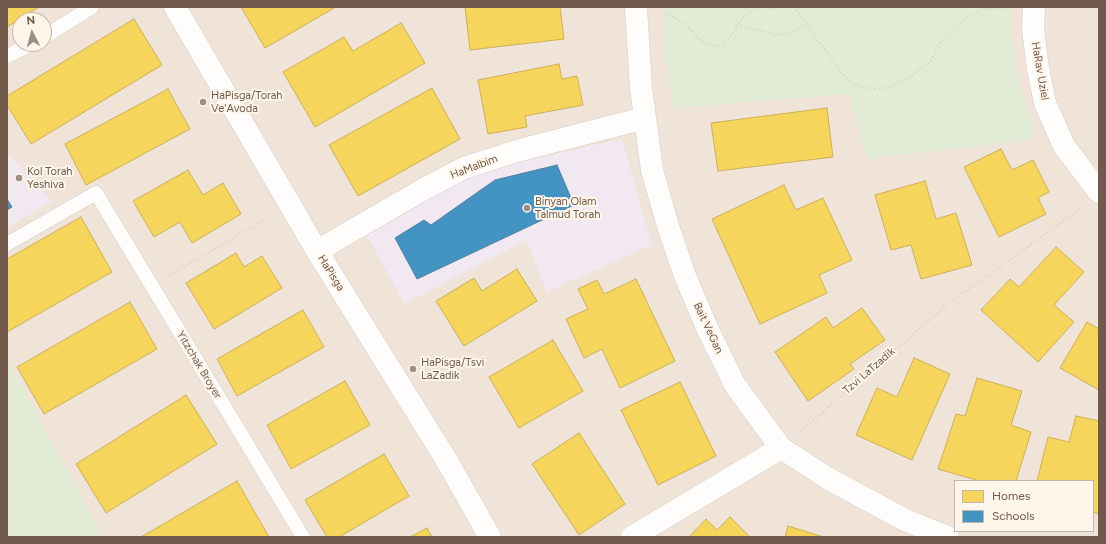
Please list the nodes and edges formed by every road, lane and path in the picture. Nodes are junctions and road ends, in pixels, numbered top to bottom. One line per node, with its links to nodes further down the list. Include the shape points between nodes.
1 (92, 7): 11 (lane)
2 (175, 7): 14 (street, HaPisga)
3 (759, 7): 9 (path, via 746,15)
4 (766, 7): 5 (path)
5 (781, 7)
6 (794, 7): 10 (path)
7 (1034, 8): 10 (path, via 984,9 966,18 940,43 931,61 908,78 887,88 873,89 852,84); 13 (street, HaRav Uziel, via 1033,29 1045,103 1064,146)
8 (636, 11): 9 (path, via 656,10 676,18 699,40 712,46 722,45); 12 (street, Bait VeGan)
9 (737, 25): 10 (path, via 776,35)
10 (807, 26)
11 (52, 32)
12 (645, 118): 17 (street, HaMalbim, via 520,150 464,168); 19 (street, Bait VeGan, via 652,170 685,276 735,385)
13 (1099, 192)
14 (290, 204): 17 (street, HaPisga); 18 (path)
15 (1080, 209): 19 (path, Tzvi LaTzadik, via 948,304)
16 (7, 244): 18 (lane, Yitzchak Broyer, via 96,193)
17 (317, 251): 21 (street, HaPisga, via 447,461)
18 (151, 287): 20 (lane, Yitzchak Broyer)
19 (781, 448): 22 (street); 23 (street, Bait VeGan, via 829,479 905,520)
20 (303, 537)
21 (490, 537)
22 (632, 537)
23 (948, 537)

